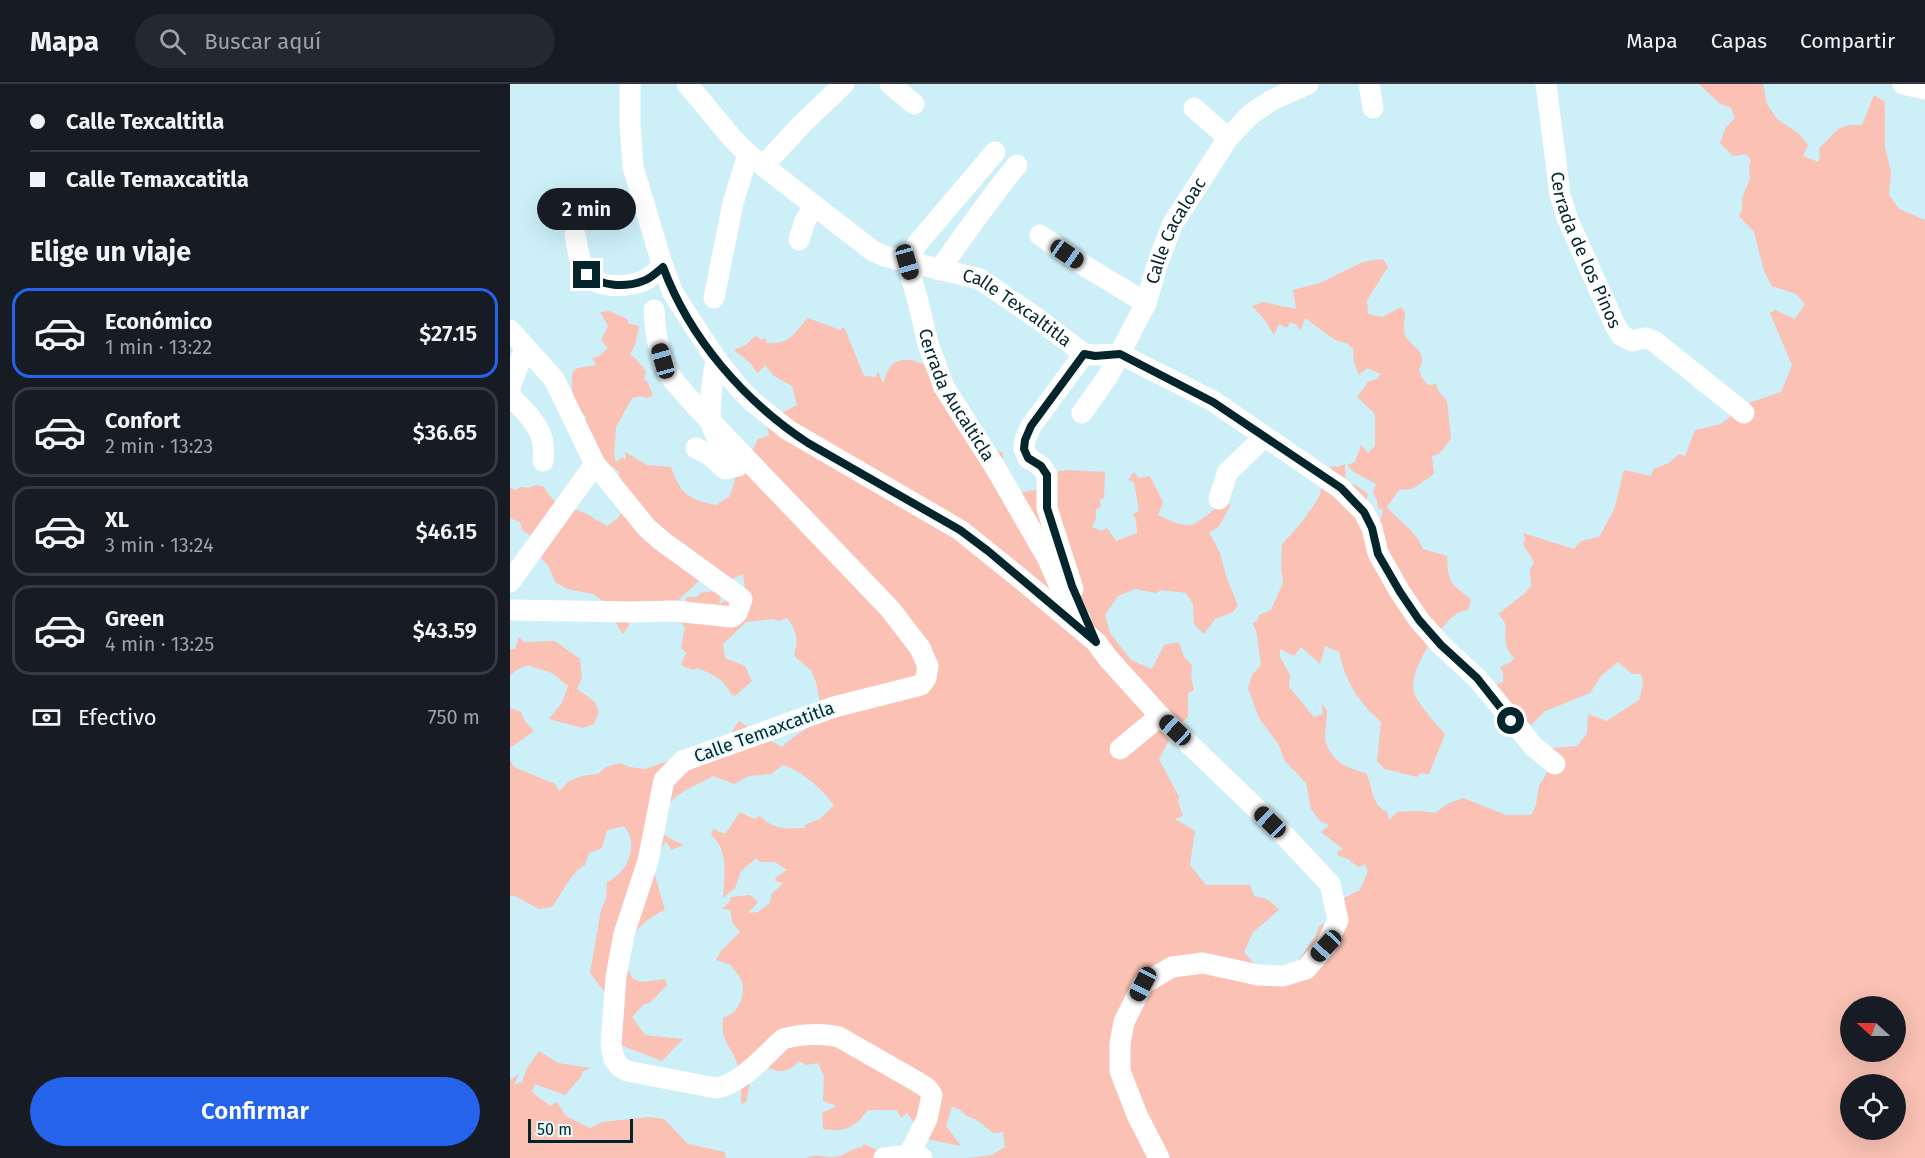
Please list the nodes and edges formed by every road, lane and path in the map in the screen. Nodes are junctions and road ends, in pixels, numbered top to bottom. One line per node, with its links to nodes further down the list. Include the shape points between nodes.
1 (630, 84): 22 (street, via 633,166)
2 (687, 84): 15 (street, Calle Texcaltitla)
3 (844, 84): 15 (street, via 802,124)
4 (890, 84): 10 (street)
5 (1308, 84): 13 (street, Calle Cacaloac, via 1258,109)
6 (1370, 84): 12 (street)
7 (1546, 84): 35 (street, Cerrada de los Pinos, via 1560,195 1615,325 1621,335 1632,341 1654,341)
8 (1903, 84): 9 (street)
9 (1925, 89)
10 (914, 104)
11 (1194, 108): 13 (street)
12 (1373, 108)
13 (1228, 138): 25 (street, Calle Cacaloac, via 1172,225)
14 (995, 152): 21 (street, via 917,244)
15 (755, 160): 17 (street, Calle Texcaltitla); 24 (street, via 733,203)
16 (1017, 165): 23 (street, via 982,207)
17 (814, 206): 20 (street); 21 (street, Calle Texcaltitla, via 873,251)
18 (575, 235): 22 (street, via 587,275 598,283 623,285 645,281)
19 (1040, 235): 25 (street)
20 (799, 240)
21 (907, 262): 23 (street, Calle Texcaltitla); 44 (street, Cerrada Aucalticla, via 927,344 944,387 1048,559 1064,596)
22 (663, 267): 31 (street, via 673,293)
23 (939, 270): 29 (street, Calle Texcaltitla, via 980,279)
24 (714, 298)
25 (1146, 303): 30 (street, Calle Cacaloac)
26 (654, 310): 36 (street, Calle Temaxcatitla, via 655,330 670,375)
27 (510, 330): 28 (street)
28 (525, 348): 32 (street); 40 (street, via 554,379)
29 (1084, 354): 30 (street, Calle Texcaltitla); 44 (street, via 1031,426 1024,449 1047,475 1047,508 1072,586)
30 (1120, 354): 34 (street, Calle Cacaloac); 37 (street, Calle Texcaltitla, via 1213,402)
31 (716, 359): 36 (street); 44 (street, via 753,402 788,430 960,530)
32 (510, 387)
33 (510, 393): 39 (street, via 536,422 545,449)
34 (1083, 413)
35 (1743, 413)
36 (712, 422): 38 (street, via 714,433 731,451 738,466 725,470); 48 (street, Calle Temaxcatitla, via 890,609 920,648 928,666 921,685 834,706 683,761 664,780 648,861 624,934 616,977 611,1045 614,1059 620,1067 636,1074 716,1088 738,1079 790,1037 839,1037 916,1081 932,1095)
37 (1264, 436): 41 (street, via 1227,473); 47 (street, Calle Texcaltitla, via 1341,488 1364,512 1378,554 1419,620 1477,678 1534,747)
38 (696, 448)
39 (543, 461)
40 (595, 464): 42 (street); 43 (street, via 647,528 740,598 737,613 732,616 674,611)
41 (1219, 498)
42 (510, 582)
43 (510, 610)
44 (1096, 642): 45 (street)
45 (1160, 716): 46 (street); 50 (street, via 1321,872 1330,884 1338,920 1326,946 1306,969 1283,976 1258,975 1203,963 1172,967 1143,984 1124,1022 1120,1071)
46 (1120, 749)
47 (1555, 764)
48 (916, 1156): 49 (street)
49 (884, 1158)
50 (1159, 1158)

